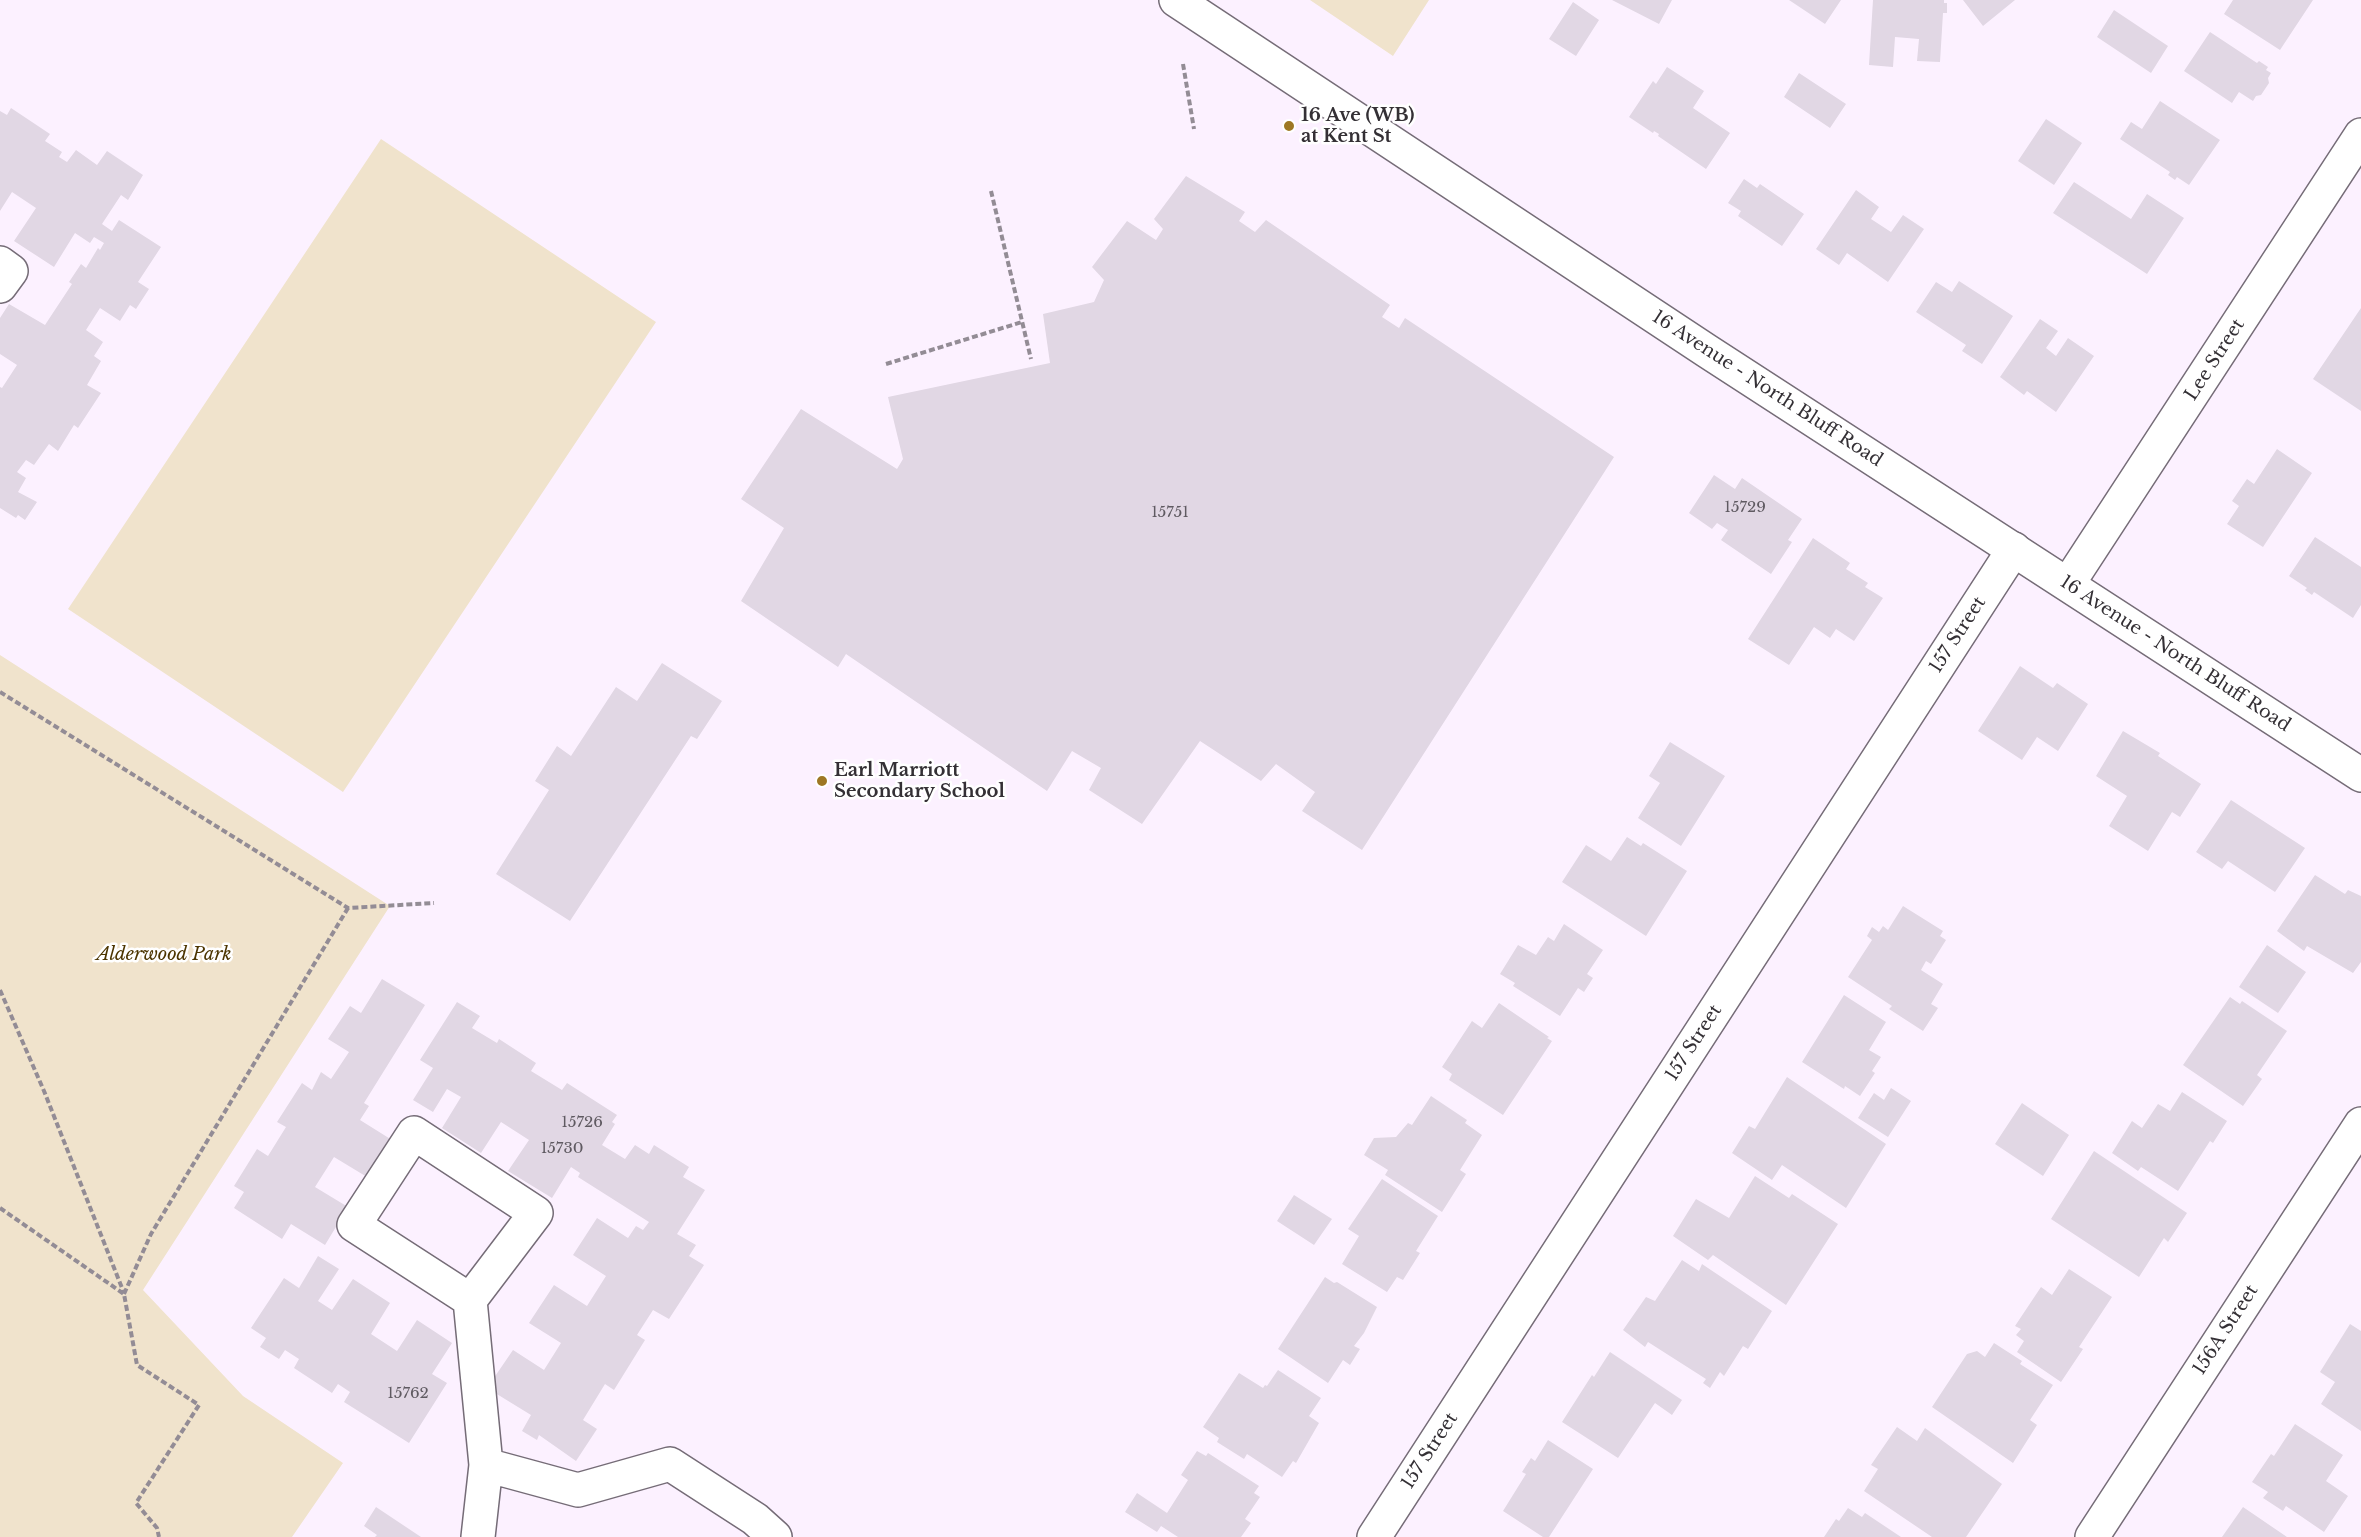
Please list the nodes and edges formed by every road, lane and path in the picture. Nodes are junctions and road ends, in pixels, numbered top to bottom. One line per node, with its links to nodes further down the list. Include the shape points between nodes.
1 (1176, 0): 11 (street, 16 Avenue - North Bluff Road)
2 (1183, 64): 3 (path)
3 (1194, 129)
4 (2361, 135): 12 (street, Lee Street)
5 (991, 191): 8 (path)
6 (0, 263): 7 (street, via 10,271)
7 (0, 286)
8 (1022, 322): 9 (path); 10 (path)
9 (1031, 359)
10 (886, 364)
11 (2014, 549): 12 (street, 16 Avenue - North Bluff Road); 26 (street, 157 Street)
12 (2068, 584): 14 (street, 16 Avenue - North Bluff Road)
13 (0, 692): 16 (path)
14 (2361, 775)
15 (434, 903): 16 (path)
16 (348, 908): 20 (path, via 151,1234)
17 (0, 990): 20 (path)
18 (2361, 1124): 27 (street, 156A Street)
19 (0, 1208): 20 (path)
20 (124, 1294): 23 (path, via 137,1365 199,1405 136,1503 157,1528)
21 (470, 1300): 21 (street, via 354,1225 414,1133 536,1213); 22 (street)
22 (486, 1465): 24 (street); 25 (street, via 578,1490 670,1464 755,1519)
23 (159, 1537)
24 (478, 1537)
25 (775, 1537)
26 (1374, 1537)
27 (2092, 1537)

